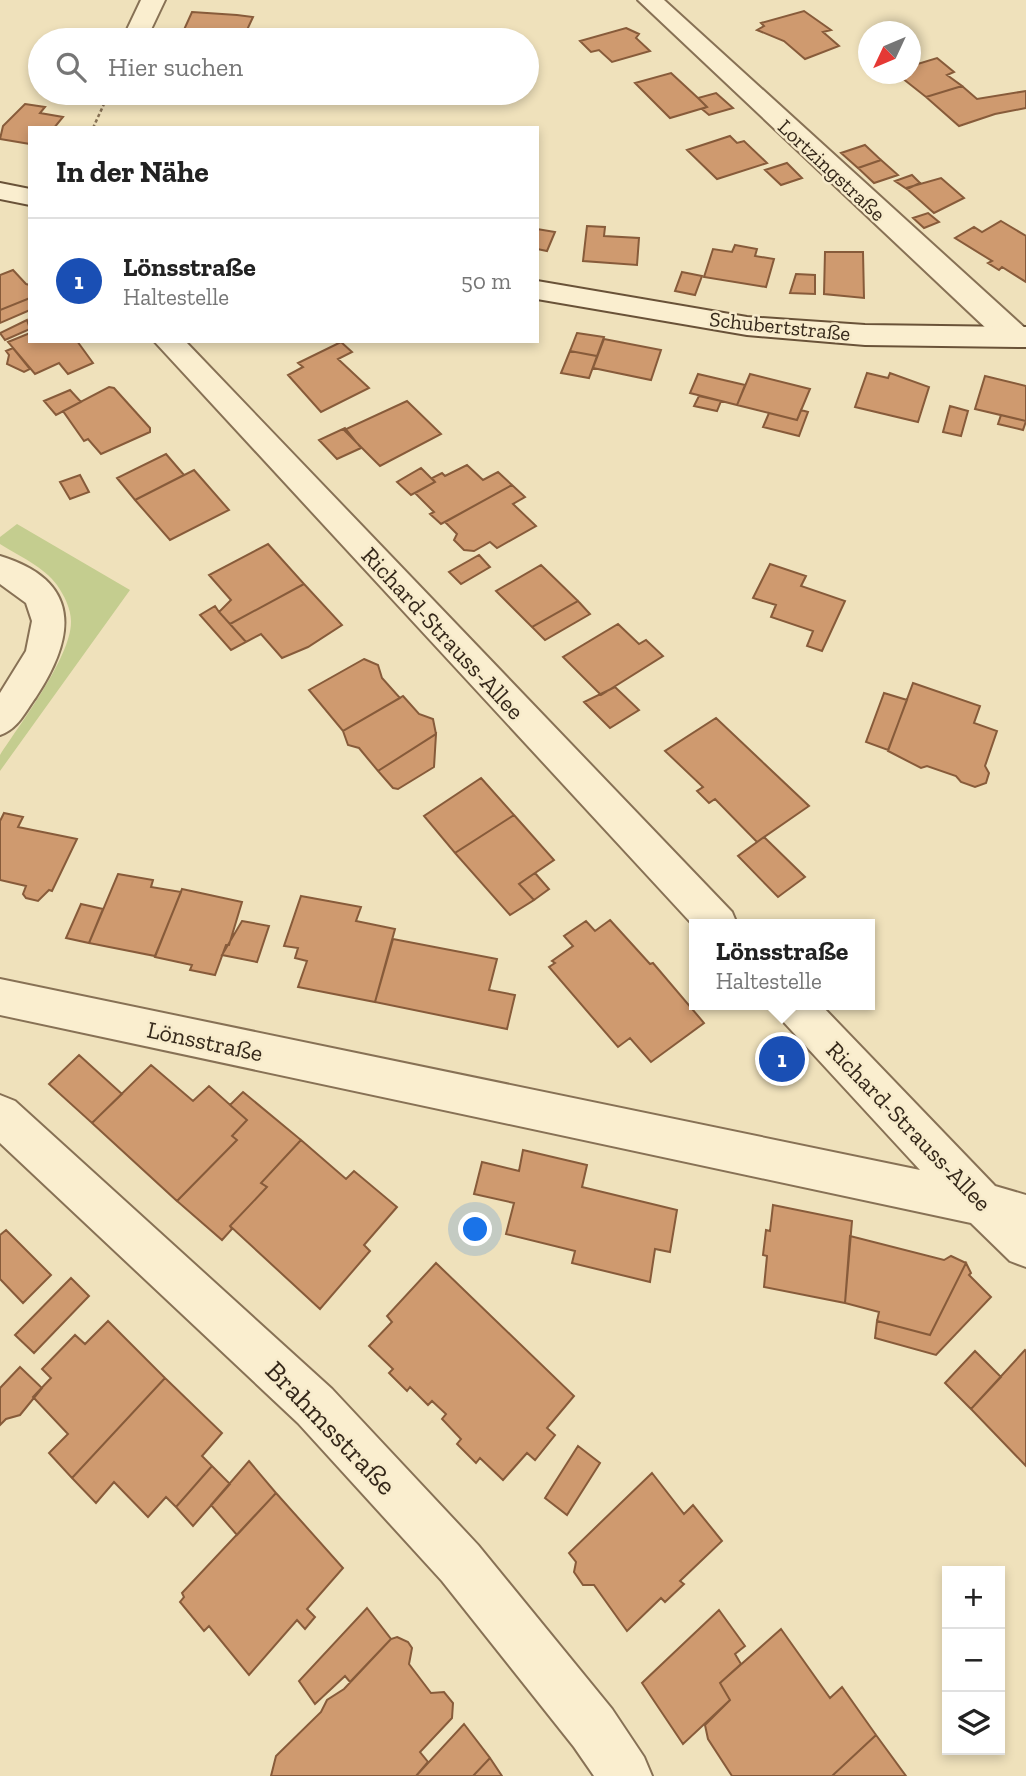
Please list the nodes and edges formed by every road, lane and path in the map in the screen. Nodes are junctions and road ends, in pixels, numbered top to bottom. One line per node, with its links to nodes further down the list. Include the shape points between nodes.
1 (153, 0): 3 (street)
2 (650, 0): 9 (street, Lortzingstraße, via 989,315)
3 (140, 28)
4 (104, 105): 5 (path)
5 (94, 126)
6 (0, 191): 7 (street)
7 (28, 197)
8 (539, 290): 9 (street, Schubertstraße, via 747,326 865,335)
9 (1021, 337)
10 (170, 343): 13 (street, Richard-Strauss-Allee)
11 (0, 568): 12 (street, via 29,586 46,606 49,633 37,662)
12 (0, 720)
13 (713, 919)
14 (0, 997): 17 (street, Lönsstraße)
15 (799, 1010): 17 (street, Richard-Strauss-Allee)
16 (0, 1115): 20 (street, Brahmsstraße, via 315,1406 460,1563 593,1728)
17 (982, 1204): 18 (street, Lönsstraße); 19 (street, Richard-Strauss-Allee)
18 (1026, 1217)
19 (1026, 1245)
20 (625, 1776)

